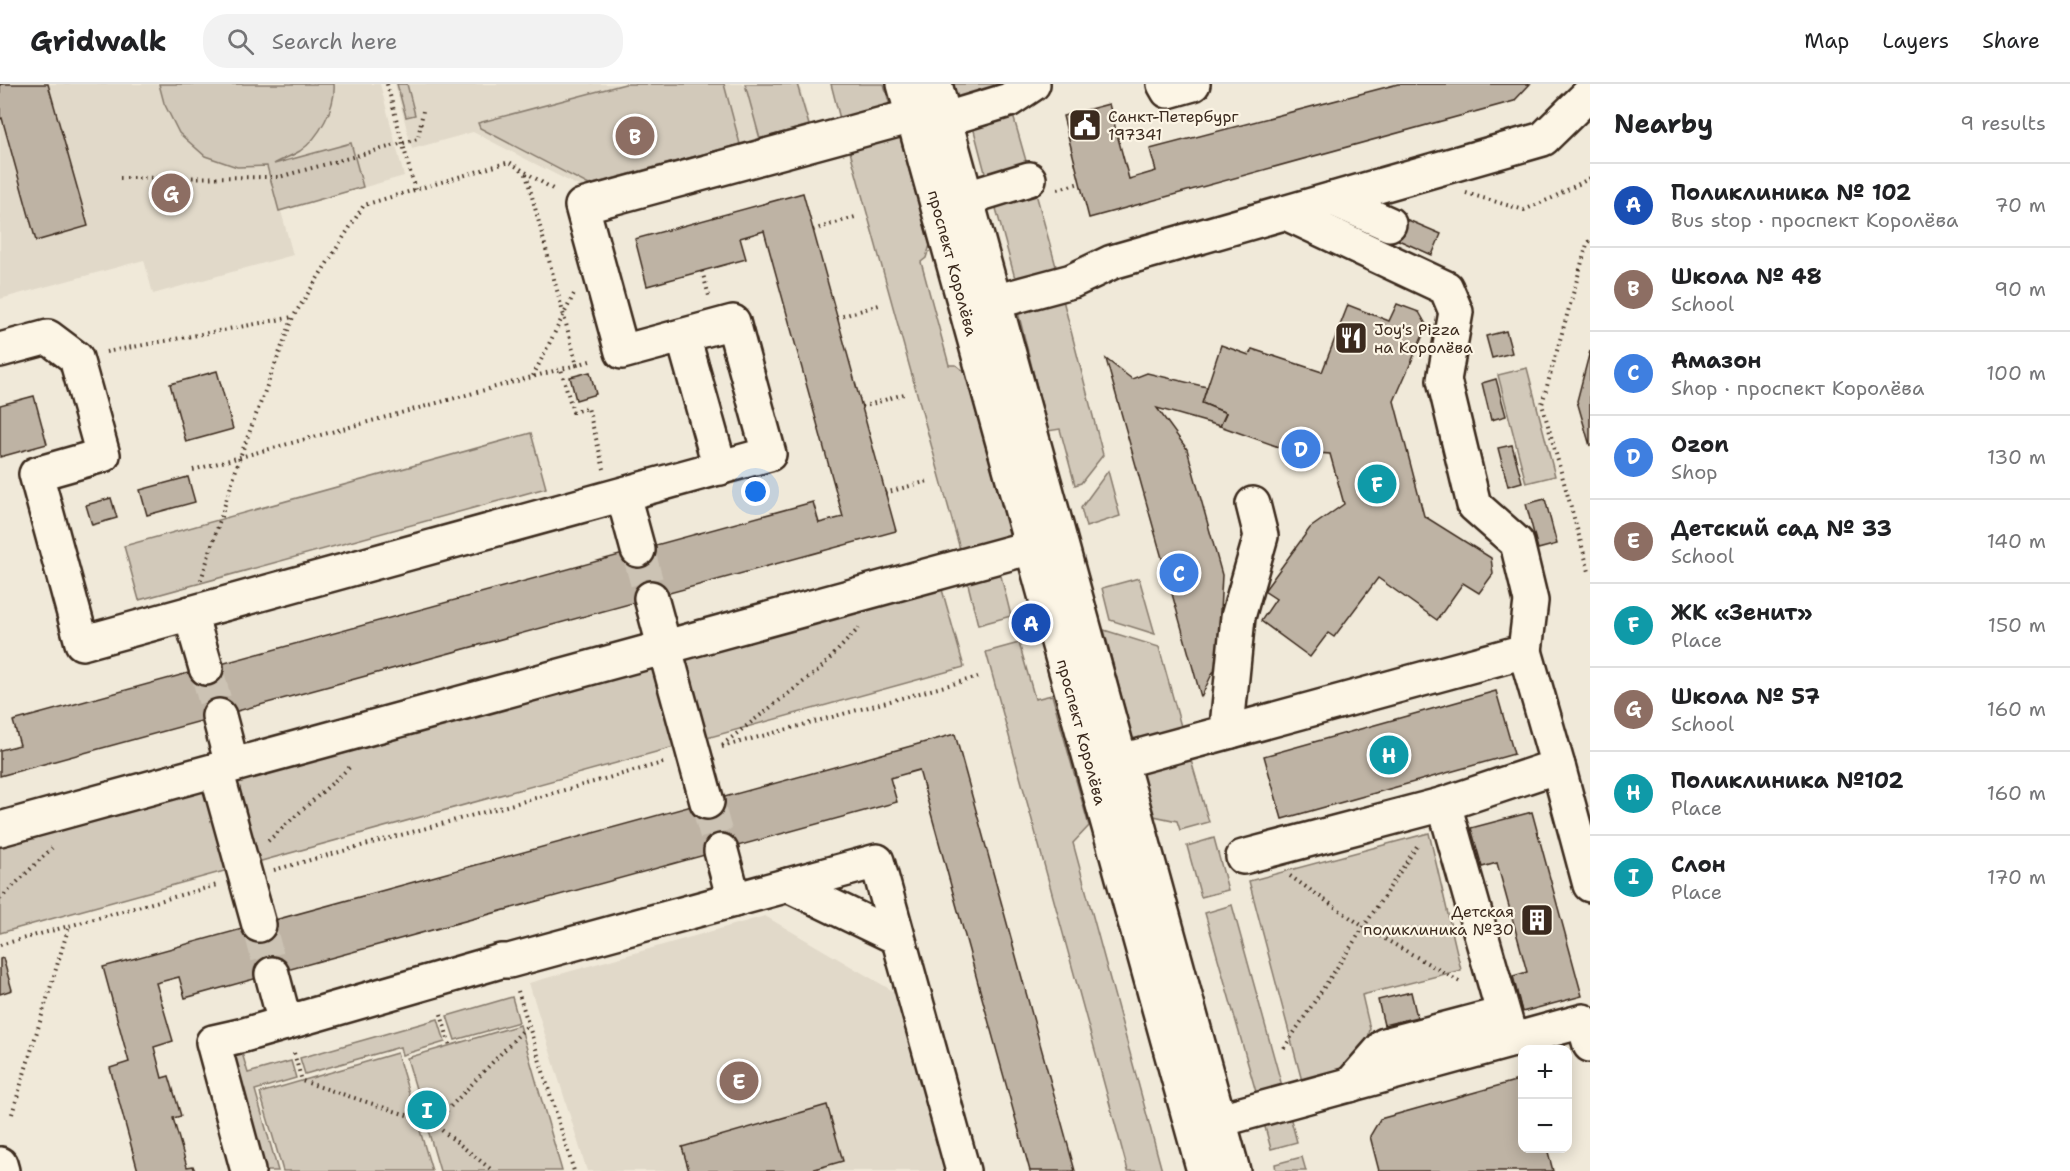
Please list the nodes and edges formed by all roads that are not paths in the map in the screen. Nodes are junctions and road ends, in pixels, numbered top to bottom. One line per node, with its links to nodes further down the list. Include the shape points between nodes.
1 (904, 84): 6 (street, проспект Королёва)
2 (1033, 84): 6 (street, via 1009,100)
3 (1164, 84): 4 (street, via 1168,91)
4 (1193, 84)
5 (1590, 93): 9 (street, via 1543,139)
6 (930, 111): 8 (street, проспект Королёва); 12 (street, проспект Королёва); 13 (street, via 582,206 622,352)
7 (1038, 186): 8 (street)
8 (967, 198): 12 (street, проспект Королёва)
9 (1333, 199): 10 (street); 11 (street)
10 (1286, 213): 12 (street, via 1112,262 1072,281); 23 (street, via 1446,288 1456,312 1444,380 1474,505 1517,543 1531,601)
11 (1389, 224)
12 (981, 305): 18 (street, проспект Королёва); 27 (street, проспект Королёва)
13 (683, 336): 15 (street); 15 (street, via 733,322 769,454)
14 (0, 350): 21 (street, via 48,337 76,358 103,455 36,474 82,643)
15 (720, 468): 16 (street)
16 (617, 496): 19 (street); 21 (street)
17 (1253, 504): 26 (street, via 1261,536 1238,617 1228,717)
18 (1032, 547): 22 (street); 27 (street, проспект Королёва)
19 (638, 549)
20 (651, 598): 22 (street)
21 (190, 613): 24 (street)
22 (664, 647): 29 (street); 30 (street)
23 (1525, 651): 26 (street); 28 (street)
24 (206, 668)
25 (219, 716): 29 (street)
26 (1231, 731): 27 (street)
27 (1106, 764): 44 (street, проспект Королёва)
28 (1558, 766): 31 (street); 36 (street)
29 (224, 767): 32 (street); 38 (street)
30 (707, 802)
31 (1444, 804): 34 (street); 41 (street)
32 (0, 829)
33 (721, 851): 37 (street)
34 (1250, 855)
35 (788, 885): 37 (street); 39 (street); 39 (street, via 877,861)
36 (1590, 885)
37 (734, 900): 42 (street)
38 (259, 925)
39 (898, 938): 48 (street)
40 (272, 974): 42 (street)
41 (1505, 1020): 43 (street, via 1584,1021); 44 (street, via 1350,1085)
42 (285, 1023): 47 (street, via 213,1042)
43 (1590, 1045)
44 (1206, 1124): 49 (street, проспект Королёва); 50 (street, проспект Королёва)
45 (0, 1164): 46 (street)
46 (2, 1171)
47 (248, 1171)
48 (963, 1171)
49 (1204, 1171)
50 (1233, 1171)

